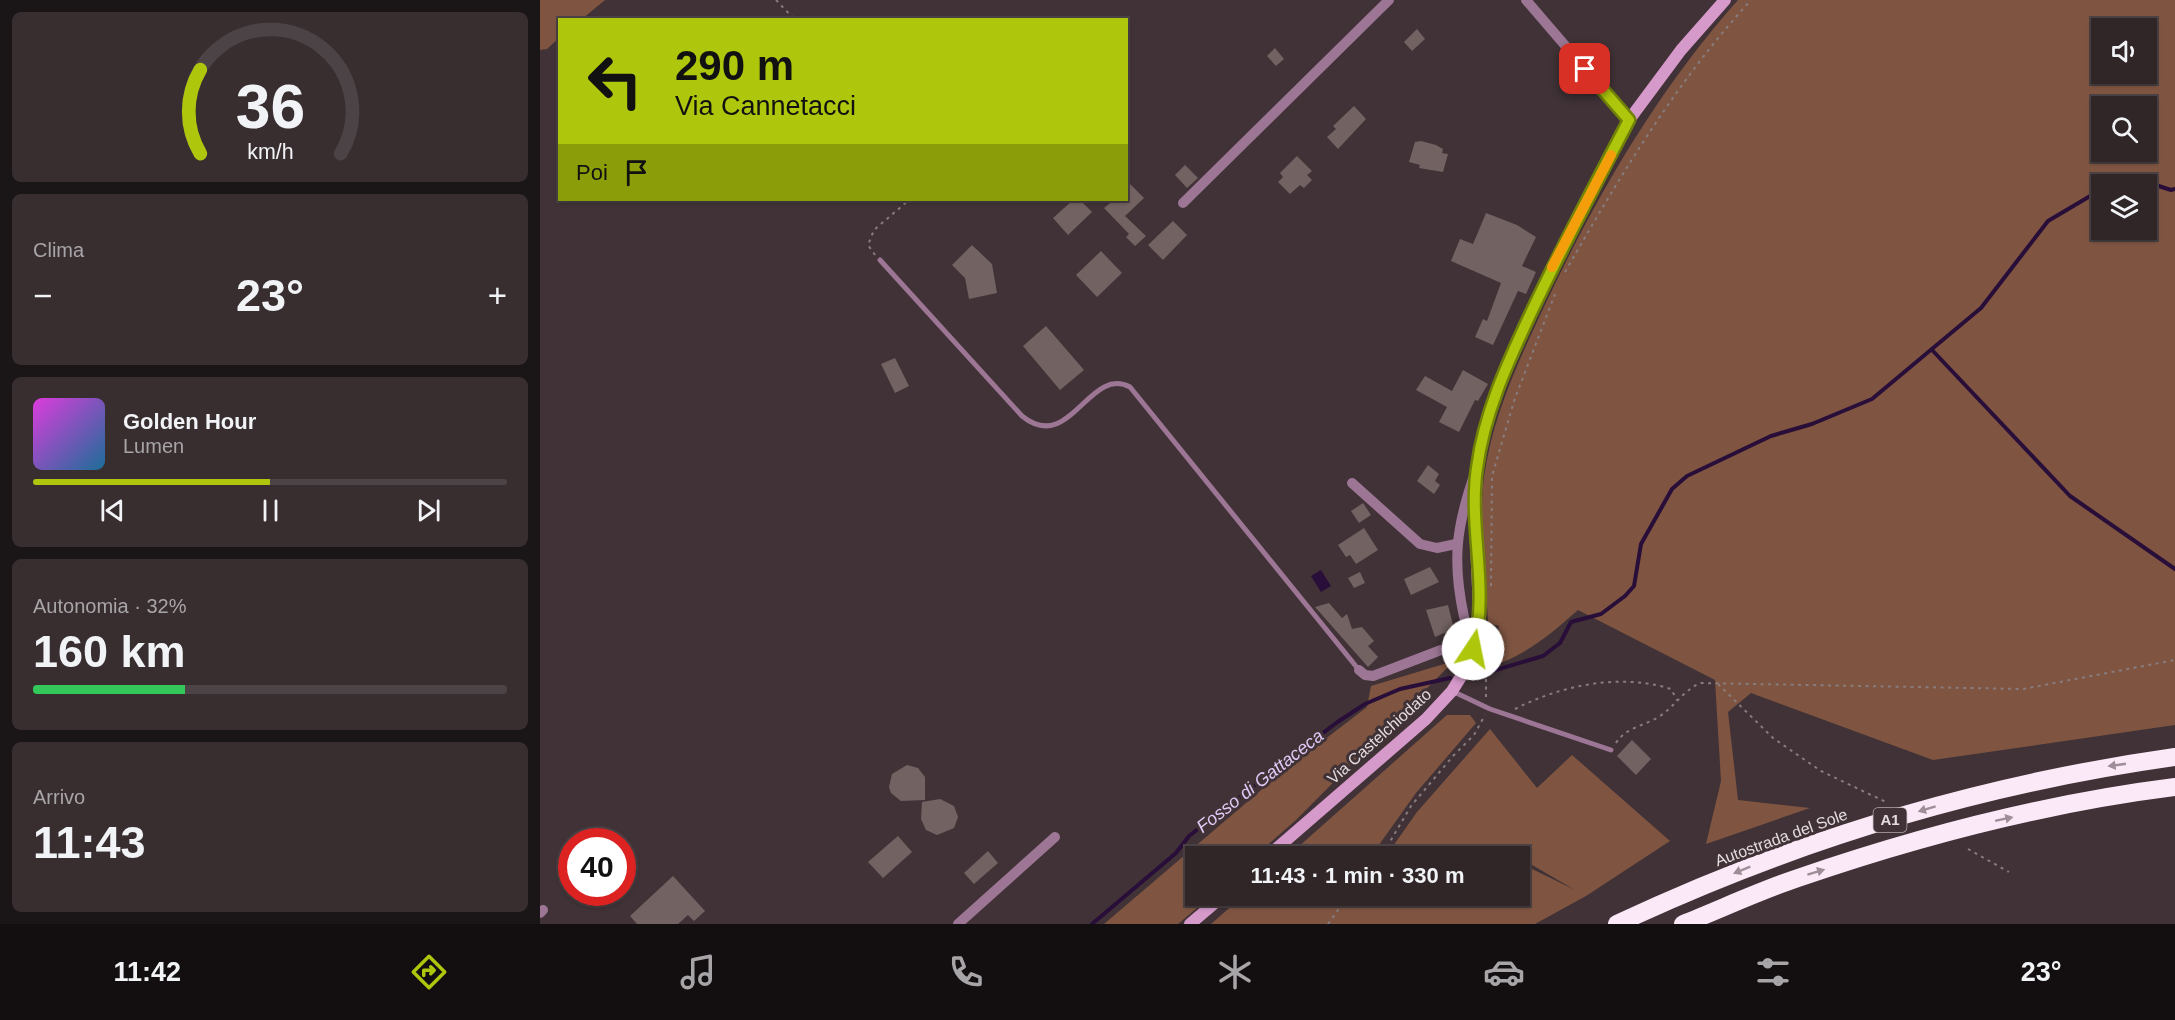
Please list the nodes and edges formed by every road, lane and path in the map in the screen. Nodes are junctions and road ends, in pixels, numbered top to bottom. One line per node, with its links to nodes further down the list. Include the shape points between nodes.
1 (776, 0): 6 (path)
2 (1389, 0): 9 (street)
3 (1526, 0): 7 (street)
4 (1725, 0): 7 (street, Via Castelchiodato, via 1681,50)
5 (1751, 0): 11 (path, via 1720,34 1648,131)
6 (793, 18)
7 (1629, 120): 13 (street, Via Castelchiodato, via 1514,349 1489,416)
8 (908, 201): 10 (path, via 877,226 869,238 871,251)
9 (1182, 203)
10 (880, 260): 20 (lane, via 1033,424 1057,424 1108,384 1119,382 1130,387)
11 (1561, 278)
12 (1557, 288): 15 (path, via 1515,398 1492,476)
13 (1477, 468): 16 (street); 18 (street, Via Castelchiodato, via 1474,513 1479,610)
14 (1352, 483): 16 (street, via 1420,544 1437,548)
15 (1492, 528)
16 (1456, 544): 17 (street, via 1456,574)
17 (1464, 617)
18 (1473, 649): 20 (street, via 1441,650 1373,676); 22 (street, Via Castelchiodato)
19 (2175, 660): 21 (path, via 2023,689)
20 (1359, 670)
21 (1717, 684): 23 (path, via 1700,683); 29 (path, via 1773,738 1811,765)
22 (1452, 691): 24 (lane); 31 (street, Via Castelchiodato, via 1419,725)
23 (1677, 700): 25 (path, via 1671,689 1656,684 1612,682 1560,691); 26 (path, via 1660,716 1621,735)
24 (1490, 709): 25 (lane); 32 (path, via 1474,735 1412,806)
25 (1506, 713): 26 (lane)
26 (1611, 750)
27 (2175, 758): 40 (highway, Autostrada del Sole / A1, one-way to 40, via 2105,767 1944,804 1787,852)
28 (2175, 787): 41 (highway, A1, one-way to 28, via 1796,878 1951,831 2120,794)
29 (1888, 803)
30 (1055, 837): 37 (street)
31 (1280, 846)
32 (1387, 846)
33 (1968, 849): 34 (path)
34 (2009, 872)
35 (1212, 906): 38 (street)
36 (1341, 906): 39 (path)
37 (958, 924)
38 (1191, 924)
39 (1328, 924)
40 (1617, 924)
41 (1683, 924)

